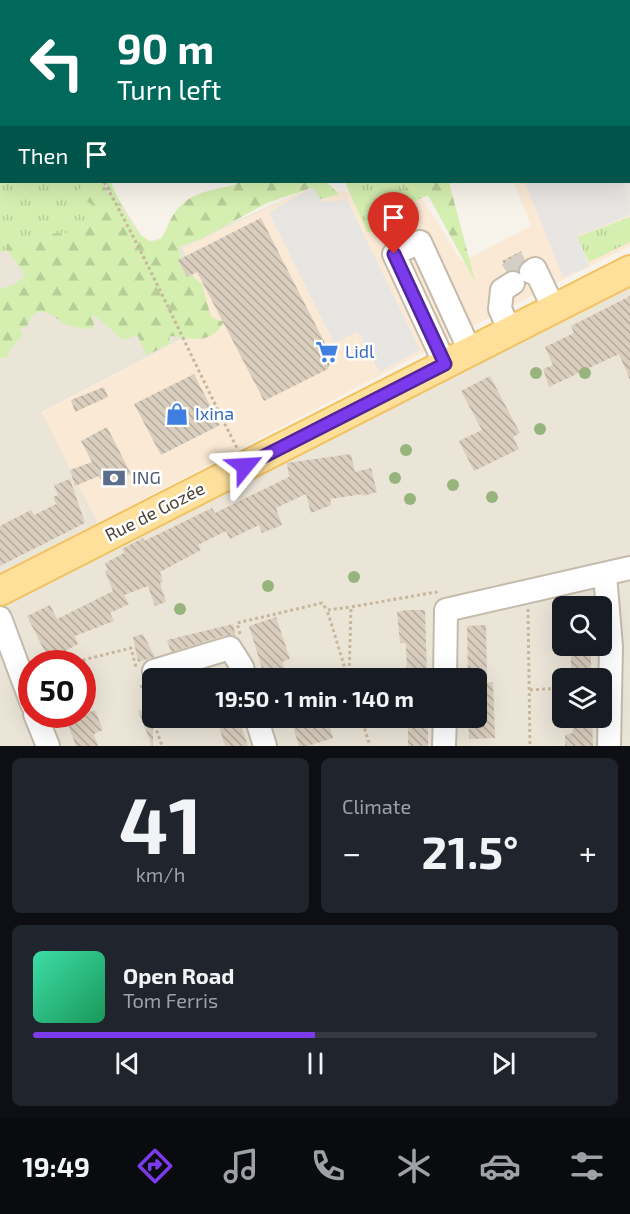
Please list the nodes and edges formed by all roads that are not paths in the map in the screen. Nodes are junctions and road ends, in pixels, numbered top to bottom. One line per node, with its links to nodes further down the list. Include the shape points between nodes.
1 (630, 270): 2 (main road, Rue de Gozée)
2 (554, 309): 3 (main road, Rue de Gozée); 3 (street, via 523,272 502,290)
3 (505, 320): 4 (main road, Rue de Gozée)
4 (470, 351): 5 (main road, Rue de Gozée); 5 (street, via 420,242 394,254)
5 (445, 364): 8 (main road, Rue de Gozée)
6 (630, 568): 7 (street)
7 (605, 575): 13 (street, via 446,610); 20 (street, via 611,647)
8 (0, 591)
9 (0, 618): 10 (street)
10 (18, 666)
11 (160, 668): 12 (street, via 230,648)
12 (242, 668)
13 (445, 668)
14 (41, 728): 17 (street)
15 (259, 728): 18 (street)
16 (445, 728): 19 (street)
17 (48, 746)
18 (265, 746)
19 (444, 746)
20 (609, 746)

